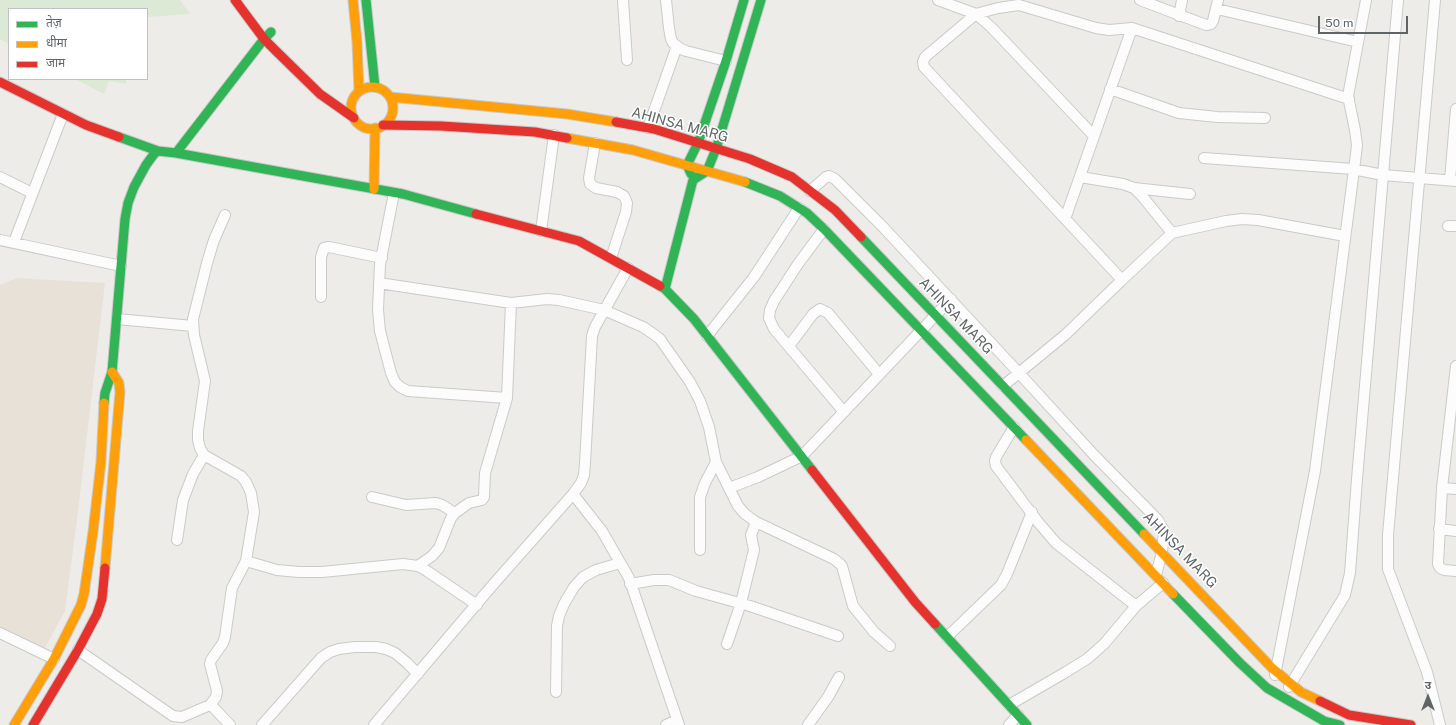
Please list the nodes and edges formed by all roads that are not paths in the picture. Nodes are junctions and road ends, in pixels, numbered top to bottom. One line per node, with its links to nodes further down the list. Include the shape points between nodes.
1 (235, 0): 20 (main road)
2 (353, 0): 29 (main road)
3 (366, 0): 27 (main road)
4 (623, 0): 24 (street)
5 (666, 0): 23 (street, via 671,39)
6 (744, 0): 25 (main road)
7 (762, 0): 42 (main road)
8 (938, 0): 15 (street)
9 (1140, 0): 16 (street)
10 (1182, 0): 16 (street)
11 (1366, 0): 22 (street)
12 (1398, 0): 49 (street)
13 (1435, 0): 52 (street)
14 (1217, 5): 16 (street, via 1211,24 1206,25); 22 (street)
15 (976, 14): 18 (street, via 1019,5 1096,28); 39 (street); 63 (street, via 925,57 924,68)
16 (1179, 16)
17 (263, 22): 19 (main road)
18 (1132, 28): 28 (street); 31 (street)
19 (271, 32): 20 (main road); 21 (main road)
20 (264, 39): 34 (main road, via 320,94); 44 (main road)
21 (279, 40)
22 (1358, 42): 31 (street)
23 (677, 46): 25 (street, via 686,51); 37 (street)
24 (627, 60)
25 (726, 61): 41 (main road)
26 (0, 82): 33 (main road)
27 (375, 87): 29 (main road); 30 (main road, via 385,91)
28 (1110, 89): 35 (street, via 1179,113); 39 (street)
29 (359, 91): 34 (main road, via 348,101)
30 (390, 97): 36 (main road, via 393,104 392,112 389,120); 37 (main road, AHINSA MARG, via 567,114)
31 (1349, 99): 47 (street, via 1357,145)
32 (1456, 109): 54 (street)
33 (63, 114): 43 (main road, via 86,126); 58 (street)
34 (354, 118): 36 (main road, via 367,128)
35 (1265, 118)
36 (379, 127): 38 (main road, via 441,126); 56 (main road)
37 (648, 128): 41 (main road, AHINSA MARG)
38 (554, 135): 40 (main road); 65 (street)
39 (1094, 136): 51 (street)
40 (595, 143): 46 (main road); 71 (street, via 590,184 596,188 617,192 624,196 627,203)
41 (698, 143): 42 (main road, AHINSA MARG); 46 (main road)
42 (716, 148): 48 (main road); 57 (main road, AHINSA MARG, via 792,177)
43 (158, 151): 44 (main road); 72 (main road, via 146,165 128,203)
44 (176, 153): 56 (main road)
45 (1204, 158): 47 (street)
46 (688, 165): 48 (main road); 53 (main road)
47 (1353, 169): 49 (street); 67 (street)
48 (707, 171): 53 (main road); 61 (main road, via 780,196)
49 (1383, 175): 52 (street); 131 (street, via 1350,573 1346,595)
50 (0, 177): 58 (street)
51 (1080, 177): 55 (street); 63 (street)
52 (1419, 178): 54 (street); 150 (street, via 1389,527 1388,569 1427,672)
53 (693, 180): 76 (main road)
54 (1453, 180)
55 (1134, 188): 60 (street); 66 (street)
56 (374, 189): 59 (main road)
57 (810, 191): 78 (street, via 826,177 835,178); 81 (main road, AHINSA MARG, via 835,210)
58 (32, 193): 69 (street)
59 (394, 193): 65 (main road); 70 (street)
60 (1190, 194)
61 (799, 208): 64 (main road); 85 (street, via 754,277)
62 (225, 215): 83 (street, via 207,263)
63 (1065, 219): 74 (street)
64 (824, 229): 84 (main road); 86 (street, via 798,264 770,310 769,318 774,329)
65 (541, 231): 71 (main road, via 579,241)
66 (1172, 233): 67 (street, via 1242,218); 74 (street)
67 (1346, 236): 128 (street, via 1315,471)
68 (0, 240): 69 (street)
69 (14, 242): 72 (street)
70 (382, 258): 75 (street); 77 (street, via 324,248 321,257)
71 (611, 258): 73 (main road)
72 (121, 266): 82 (main road)
73 (628, 268): 76 (main road); 80 (street)
74 (1122, 280): 90 (street, via 1065,335)
75 (379, 283): 79 (street); 93 (street, via 380,331 391,373 400,387 408,391)
76 (665, 289): 85 (main road)
77 (321, 297)
78 (951, 299): 81 (street); 90 (street)
79 (511, 303): 80 (street, via 547,299); 93 (street)
80 (604, 310): 98 (street, via 643,327 660,339 700,401 709,427); 102 (street, via 592,336 584,475)
81 (935, 315): 84 (street); 92 (main road, AHINSA MARG)
82 (117, 319): 83 (street); 89 (main road)
83 (193, 326): 96 (street, via 205,381 198,431 200,448)
84 (922, 330): 91 (street); 95 (main road)
85 (707, 336): 97 (main road)
86 (789, 346): 91 (street, via 813,314 820,309 828,313); 94 (street)
87 (1456, 366): 88 (street)
88 (1456, 369): 100 (street)
89 (112, 372): 126 (main road, via 119,383 120,392 104,589 97,614); 127 (main road, via 105,393 101,462 84,594)
90 (1019, 373): 92 (street); 111 (street, via 1162,524)
91 (879, 374): 94 (street)
92 (1003, 386): 111 (main road, AHINSA MARG)
93 (507, 398): 105 (street, via 485,473 484,497)
94 (844, 412): 97 (street)
95 (1014, 427): 104 (street, via 995,461 996,466); 116 (main road)
96 (204, 455): 109 (street, via 184,494); 112 (street, via 241,476 249,487 254,512)
97 (802, 456): 99 (street); 123 (main road, via 915,602)
98 (716, 462): 99 (street); 110 (street, via 700,497)
99 (729, 488): 106 (street, via 738,506)
100 (1442, 488): 101 (street); 107 (street)
101 (1456, 489)
102 (573, 494): 113 (street, via 602,532); 119 (street)
103 (372, 498): 105 (street, via 406,505 436,504)
104 (1032, 512): 120 (street, via 1056,543); 123 (street, via 1001,584)
105 (455, 513): 114 (street, via 439,548)
106 (756, 522): 118 (street, via 751,533 754,550); 125 (street, via 839,562 853,606 874,632)
107 (1440, 530): 108 (street); 115 (street, via 1438,564 1444,570)
108 (1456, 531)
109 (177, 540)
110 (700, 550)
111 (1162, 552): 116 (street); 128 (main road, AHINSA MARG)
112 (246, 561): 114 (street, via 277,570 299,572 403,564); 135 (street, via 232,588 223,643 210,664 217,691)
113 (620, 563): 117 (street); 133 (street, via 596,570 584,577 574,587 564,604 557,626)
114 (418, 566): 119 (street, via 428,570)
115 (1456, 571)
116 (1159, 579): 120 (street); 132 (main road, via 1240,663)
117 (630, 584): 118 (street, via 666,580); 138 (street)
118 (741, 603): 122 (street); 124 (street)
119 (477, 605): 129 (street)
120 (1136, 606): 136 (street, via 1104,644 1086,659)
121 (0, 633): 127 (street)
122 (838, 636)
123 (947, 637): 136 (main road)
124 (727, 644)
125 (890, 646)
126 (78, 650): 135 (street, via 173,716 182,717); 140 (main road)
127 (54, 659): 139 (main road)
128 (1276, 672): 131 (main road, AHINSA MARG); 132 (street)
129 (418, 674): 142 (street, via 395,653 386,649 339,649 321,658); 143 (street)
130 (839, 677): 145 (street)
131 (1290, 683): 134 (street); 149 (main road, AHINSA MARG, via 1301,692 1350,715)
132 (1272, 691): 134 (main road)
133 (556, 692)
134 (1283, 697): 148 (main road, via 1324,721)
135 (210, 705): 141 (street)
136 (1009, 705): 137 (main road)
137 (1018, 715): 146 (street); 147 (main road)
138 (678, 723): 144 (street)
139 (14, 725)
140 (33, 725)
141 (230, 725)
142 (262, 725)
143 (374, 725)
144 (666, 725)
145 (808, 725)
146 (1009, 725)
147 (1027, 725)
148 (1340, 725)
149 (1411, 725)
150 (1440, 725)

